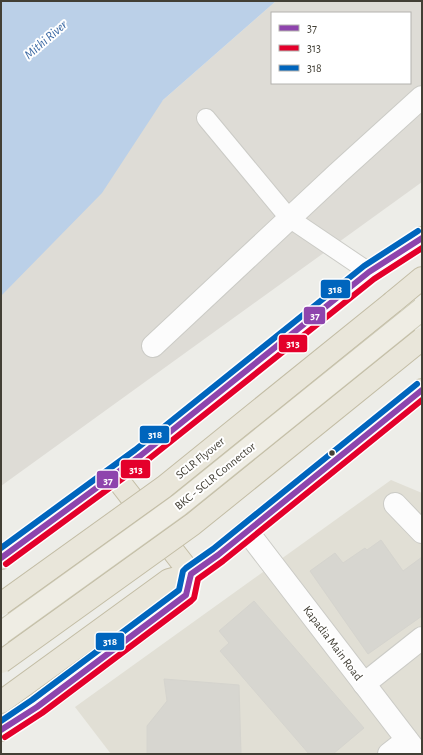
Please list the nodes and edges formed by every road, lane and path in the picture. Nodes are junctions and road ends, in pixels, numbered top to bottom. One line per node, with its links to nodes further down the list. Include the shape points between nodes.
1 (422, 97): 3 (street)
2 (206, 118): 3 (lane)
3 (289, 218): 5 (lane); 9 (street)
4 (422, 238): 5 (highway)
5 (369, 272): 11 (highway)
6 (422, 278): 17 (highway, SCLR Flyover, bridge, via 164,487)
7 (422, 309): 18 (main road, BKC - SCLR Connector, bridge, via 179,505)
8 (422, 339): 20 (highway, bridge, via 193,524)
9 (153, 346)
10 (422, 390): 13 (highway)
11 (114, 475): 15 (highway); 16 (highway)
12 (395, 504): 14 (street)
13 (247, 531): 16 (highway); 21 (street, Kapadia Main Road)
14 (422, 532)
15 (1, 558)
16 (191, 574): 22 (highway, via 169,580); 23 (highway, via 186,595 37,707)
17 (1, 604)
18 (1, 633)
19 (422, 638): 21 (street)
20 (1, 662)
21 (364, 684): 24 (street, Kapadia Main Road)
22 (1, 702)
23 (7, 726)
24 (413, 747): 25 (street)
25 (389, 754)

